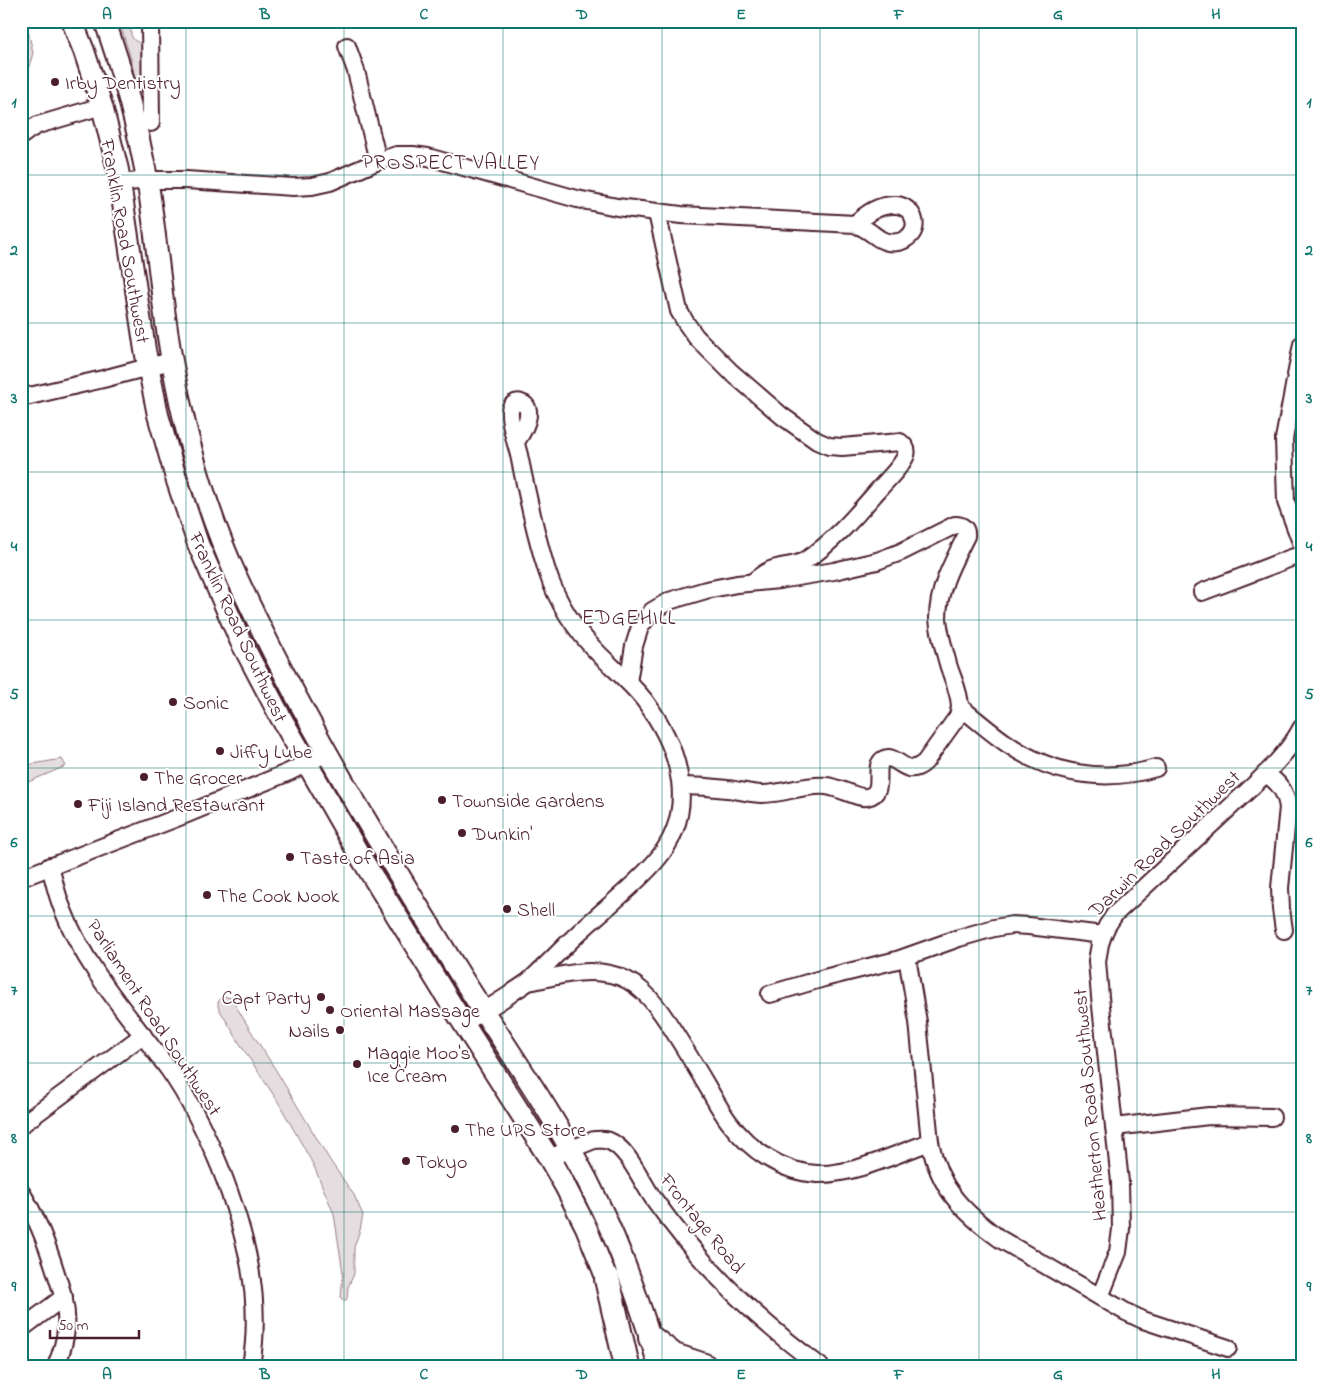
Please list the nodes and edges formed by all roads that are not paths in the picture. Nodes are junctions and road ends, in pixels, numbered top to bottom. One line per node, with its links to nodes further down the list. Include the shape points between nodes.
1 (72, 21): 5 (main road, Franklin Road Southwest)
2 (105, 21): 9 (main road, Franklin Road Southwest, via 135,120)
3 (150, 21): 6 (street)
4 (347, 46): 8 (street)
5 (102, 106): 7 (street, via 38,125); 10 (main road, Franklin Road Southwest)
6 (151, 123)
7 (21, 136)
8 (378, 161): 9 (street, via 330,182 312,186); 11 (street, via 397,155 428,157 577,200)
9 (147, 180): 10 (street); 14 (main road, Franklin Road Southwest)
10 (120, 183): 15 (main road, Franklin Road Southwest)
11 (656, 213): 12 (street); 20 (street, via 679,311 696,337 730,371 816,441 842,447 895,441 904,445 906,450 894,472 813,555 796,564 773,569)
12 (855, 224)
13 (1302, 344): 18 (street, via 1284,439 1286,502)
14 (172, 361): 15 (street); 25 (main road, Franklin Road Southwest, via 190,441 225,548 257,620)
15 (148, 366): 16 (street); 26 (main road, Franklin Road Southwest, via 158,415 198,544 240,640)
16 (21, 398)
17 (516, 441): 22 (street, via 552,585 578,630)
18 (1302, 545)
19 (1302, 556): 21 (street)
20 (752, 582): 22 (street, via 706,590 669,601 652,611 636,636); 23 (street, via 834,571 878,560 955,525 964,527 966,536 943,586 938,620)
21 (1202, 592)
22 (628, 682): 29 (street, via 670,742)
23 (960, 708): 27 (street, via 1009,745 1057,768 1106,776); 29 (street, via 958,716 920,767 909,768 889,758 883,759 878,767 878,788 867,797 826,786 809,786 777,794)
24 (1302, 727): 28 (street, Darwin Road Southwest, via 1285,753)
25 (327, 753): 26 (street); 37 (main road, Franklin Road Southwest)
26 (306, 763): 30 (street, via 182,816); 38 (main road, Franklin Road Southwest)
27 (1156, 768)
28 (1265, 774): 32 (street, via 1280,786 1288,807 1280,888); 33 (street, Darwin Road Southwest, via 1115,914)
29 (681, 786): 35 (street, via 676,823 656,861)
30 (50, 866): 31 (street); 39 (street, Parliament Road Southwest, via 62,909 81,947)
31 (21, 878)
32 (1284, 930)
33 (1102, 935): 34 (street, Darwin Road Southwest, via 1029,926 994,928); 42 (street, Heatherton Road Southwest, via 1097,961)
34 (907, 957): 36 (street, Darwin Road Southwest); 43 (street, via 918,1022)
35 (528, 982): 37 (street); 43 (street, via 596,972 622,977 632,983 658,1008 732,1126 753,1148 784,1167 817,1174 836,1173)
36 (770, 994)
37 (484, 1011): 38 (street); 44 (main road, Franklin Road Southwest)
38 (464, 1023): 45 (main road, Franklin Road Southwest)
39 (143, 1035): 41 (street); 54 (street, Parliament Road Southwest, via 196,1114 224,1177 243,1233 252,1270 255,1335)
40 (1272, 1117): 42 (street, via 1209,1116)
41 (21, 1125)
42 (1114, 1127): 49 (street, Heatherton Road Southwest, via 1120,1182 1120,1240)
43 (930, 1142): 49 (street, via 944,1183 968,1213 1000,1239)
44 (571, 1149): 45 (street, Frontage Road); 51 (main road, Franklin Road Southwest, via 616,1242); 59 (street, Frontage Road, via 601,1139 618,1146 681,1236 708,1267 770,1327)
45 (549, 1158): 47 (main road, Franklin Road Southwest, via 586,1228)
46 (21, 1192): 48 (street, via 49,1251)
47 (607, 1279): 55 (highway); 56 (main road, Franklin Road Southwest)
48 (64, 1297): 50 (street); 53 (street, via 66,1328)
49 (1100, 1297): 52 (street, via 1143,1320)
50 (21, 1329)
51 (651, 1338): 57 (main road, Franklin Road Southwest); 58 (highway, via 674,1356)
52 (1228, 1348)
53 (56, 1366)
54 (251, 1366)
55 (627, 1366)
56 (636, 1366)
57 (659, 1366)
58 (704, 1366)
59 (820, 1366)

